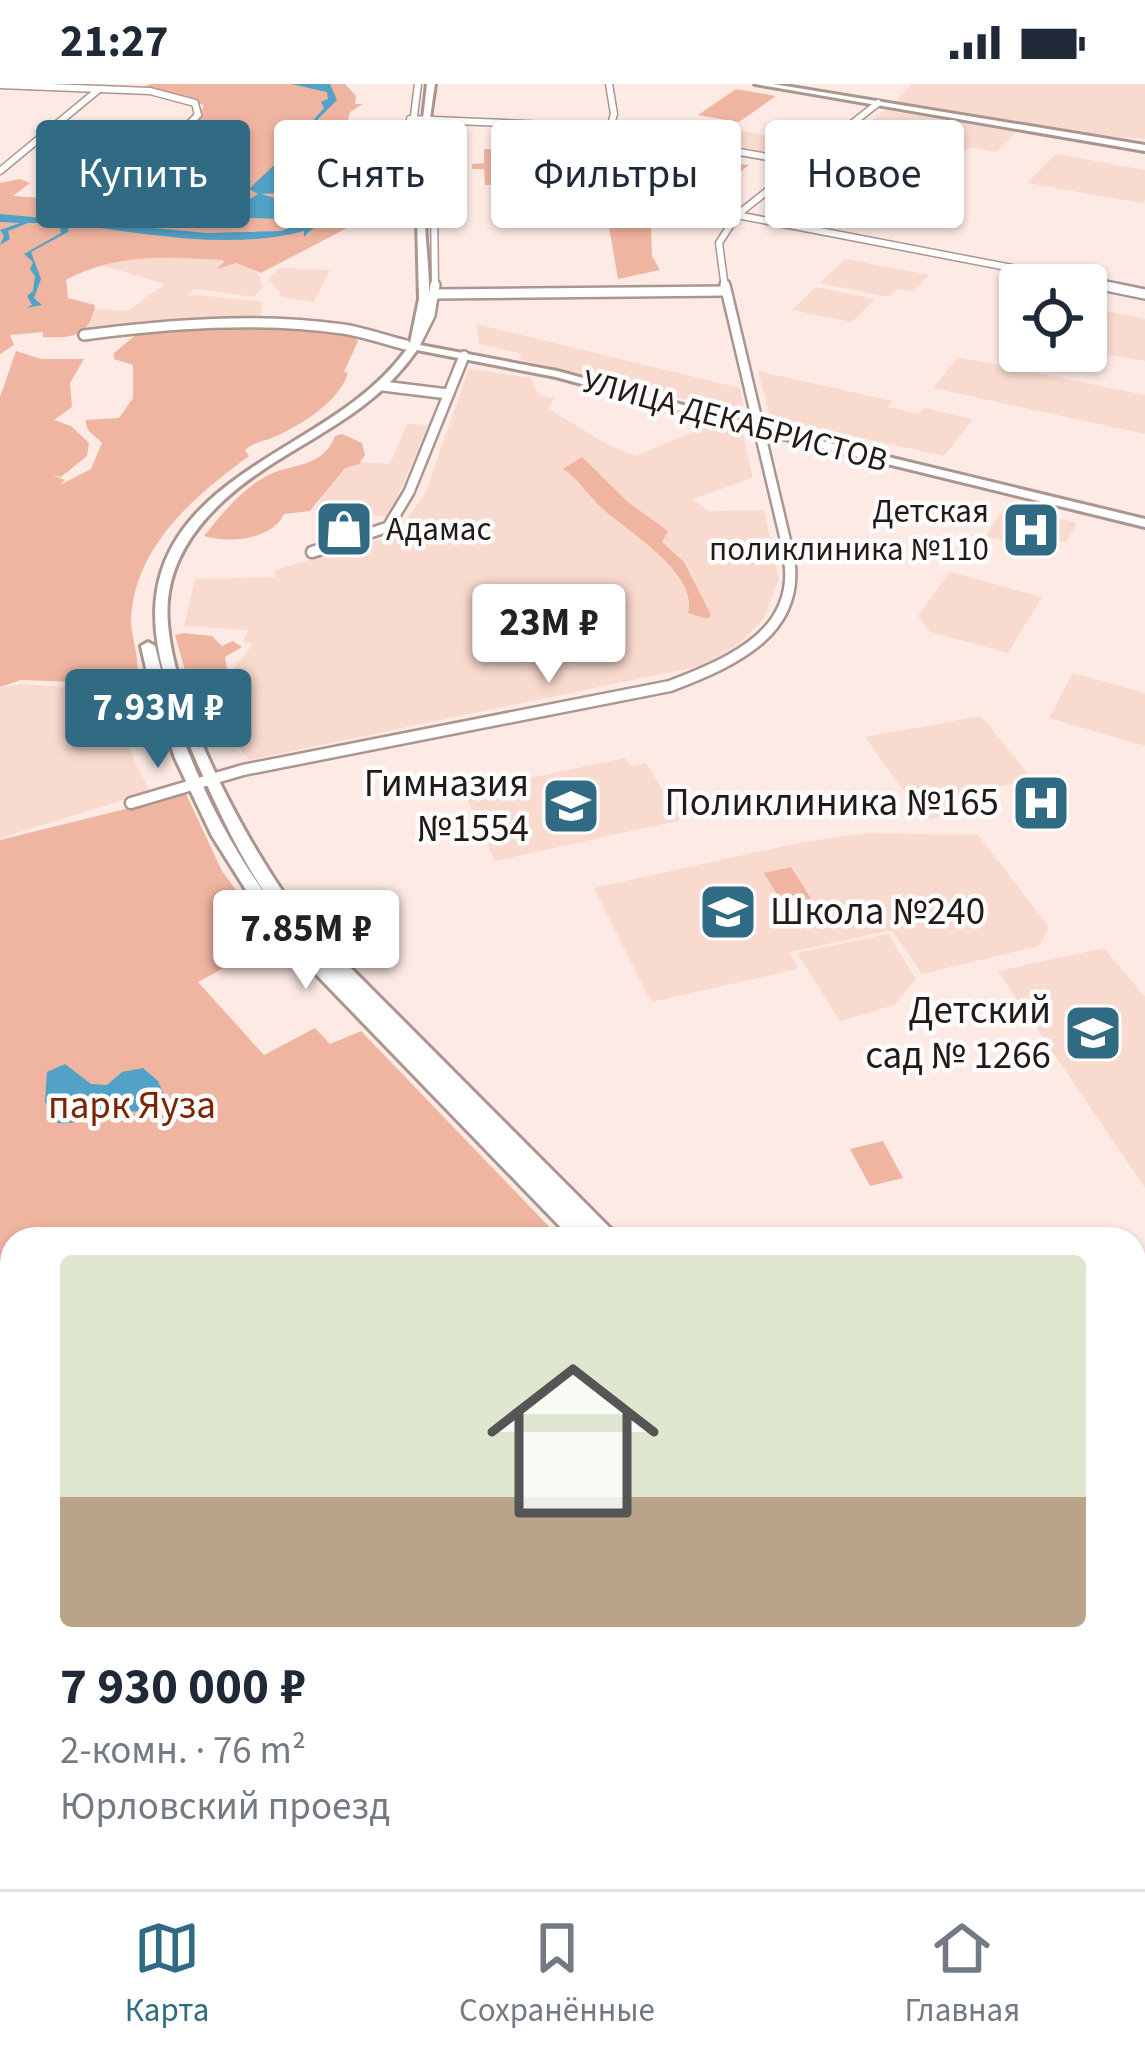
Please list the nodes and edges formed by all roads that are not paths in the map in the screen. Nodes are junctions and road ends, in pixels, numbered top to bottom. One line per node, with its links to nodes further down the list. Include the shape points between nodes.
1 (424, 84): 7 (main road)
2 (609, 84): 9 (street)
3 (759, 84): 6 (main road)
4 (0, 85): 5 (street)
5 (106, 86): 8 (street, via 195,104); 13 (street)
6 (878, 104): 10 (street); 12 (main road)
7 (417, 119): 11 (street); 24 (main road)
8 (193, 120)
9 (612, 120)
10 (858, 120)
11 (491, 122)
12 (1145, 148)
13 (0, 171)
14 (765, 193): 15 (street)
15 (741, 212)
16 (741, 216): 22 (street)
17 (421, 228): 24 (main road, via 422,294)
18 (434, 228): 21 (street)
19 (729, 228): 20 (street, via 719,243)
20 (726, 291): 21 (street); 28 (street)
21 (435, 294): 24 (street, via 425,334)
22 (1145, 294)
23 (84, 335): 24 (street, via 267,323)
24 (412, 344): 25 (main road, УЛИЦА ДЕКАБРИСТОВ); 26 (main road); 31 (main road, via 364,393 206,498 170,542 146,611 153,677)
25 (464, 356): 27 (street); 28 (main road, УЛИЦА ДЕКАБРИСТОВ)
26 (383, 386): 27 (street); 31 (main road, via 219,498 170,564 158,609 166,674)
27 (448, 394): 30 (street, via 388,527)
28 (758, 429): 29 (main road, УЛИЦА ДЕКАБРИСТОВ); 31 (street, via 795,580 778,619 731,661 631,694)
29 (1145, 523)
30 (312, 552)
31 (205, 782): 32 (street); 33 (main road, via 229,854 275,920); 34 (main road, via 290,914)
32 (131, 803)
33 (573, 1227)
34 (598, 1227)

